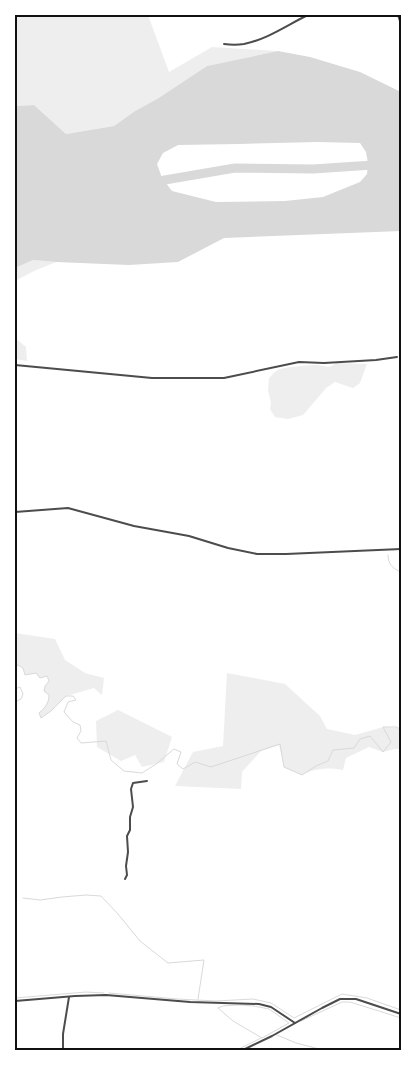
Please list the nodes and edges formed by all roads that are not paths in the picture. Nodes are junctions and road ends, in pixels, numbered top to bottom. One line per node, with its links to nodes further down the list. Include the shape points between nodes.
1 (308, 15): 4 (street, via 259,40 242,45)
2 (398, 15): 3 (street)
3 (401, 24)
4 (224, 44)
5 (397, 357): 6 (street, via 324,364 300,362 224,378 152,378)
6 (15, 365)
7 (15, 512): 8 (street, via 68,508 256,554)
8 (401, 549)
9 (147, 781): 10 (street, via 133,783 131,789 133,807 127,836)
10 (125, 879)
11 (69, 997): 12 (street); 14 (street, via 106,995 259,1004 271,1007); 15 (street)
12 (15, 1001)
13 (401, 1014): 14 (street, via 356,999 340,999)
14 (295, 1023): 16 (street)
15 (62, 1050)
16 (243, 1050)

